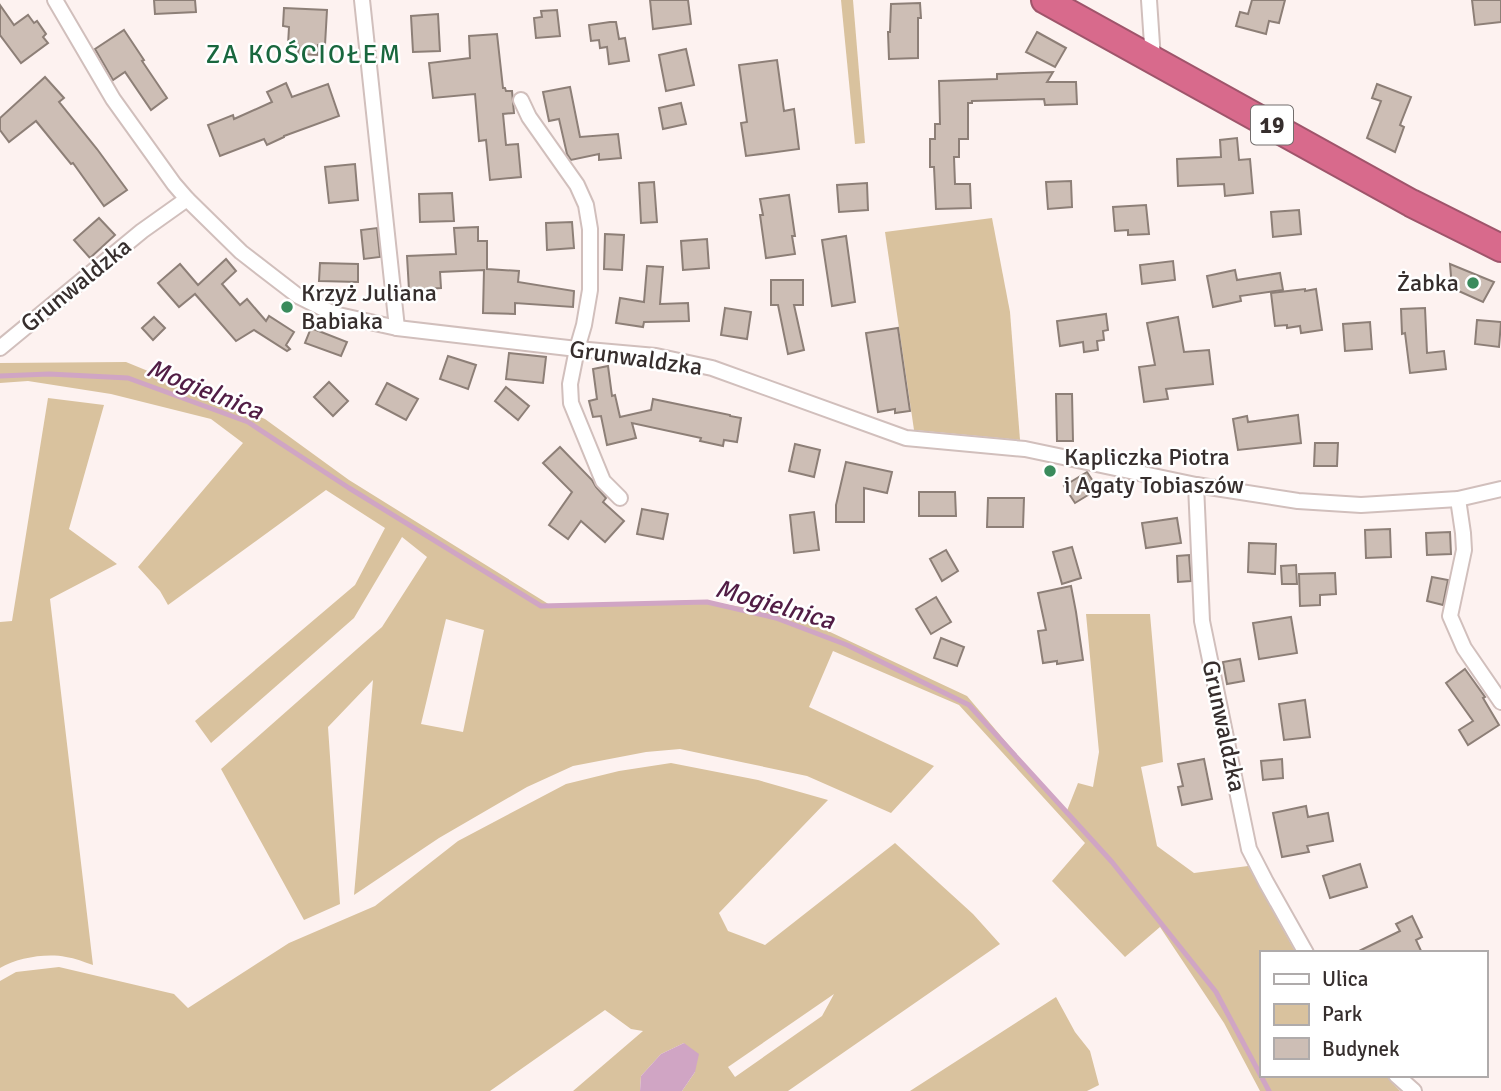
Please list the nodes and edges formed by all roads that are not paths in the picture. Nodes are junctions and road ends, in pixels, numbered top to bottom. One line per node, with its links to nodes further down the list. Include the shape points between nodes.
1 (55, 0): 7 (street, Grunwaldzka, via 113,99)
2 (362, 0): 9 (street)
3 (1045, 0): 5 (highway, 19)
4 (1150, 0): 5 (street)
5 (1153, 59): 8 (highway, 19)
6 (521, 100): 11 (street, via 586,205 590,290)
7 (187, 199): 9 (street, Grunwaldzka, via 240,252 298,296 334,314); 10 (street, Grunwaldzka)
8 (1501, 248)
9 (397, 328): 11 (street, Grunwaldzka)
10 (0, 348)
11 (577, 349): 12 (street, Grunwaldzka, via 656,356 712,368 906,438 1025,449); 14 (street, via 571,404 603,481)
12 (1196, 485): 15 (street, Grunwaldzka, via 1298,501 1362,505); 17 (street, Grunwaldzka, via 1202,621 1249,849)
13 (1501, 489): 15 (street, Grunwaldzka)
14 (620, 498)
15 (1458, 499): 16 (street, via 1464,550 1450,616 1464,648)
16 (1501, 702)
17 (1305, 951)
18 (1398, 1077): 19 (street)
19 (1414, 1091)

